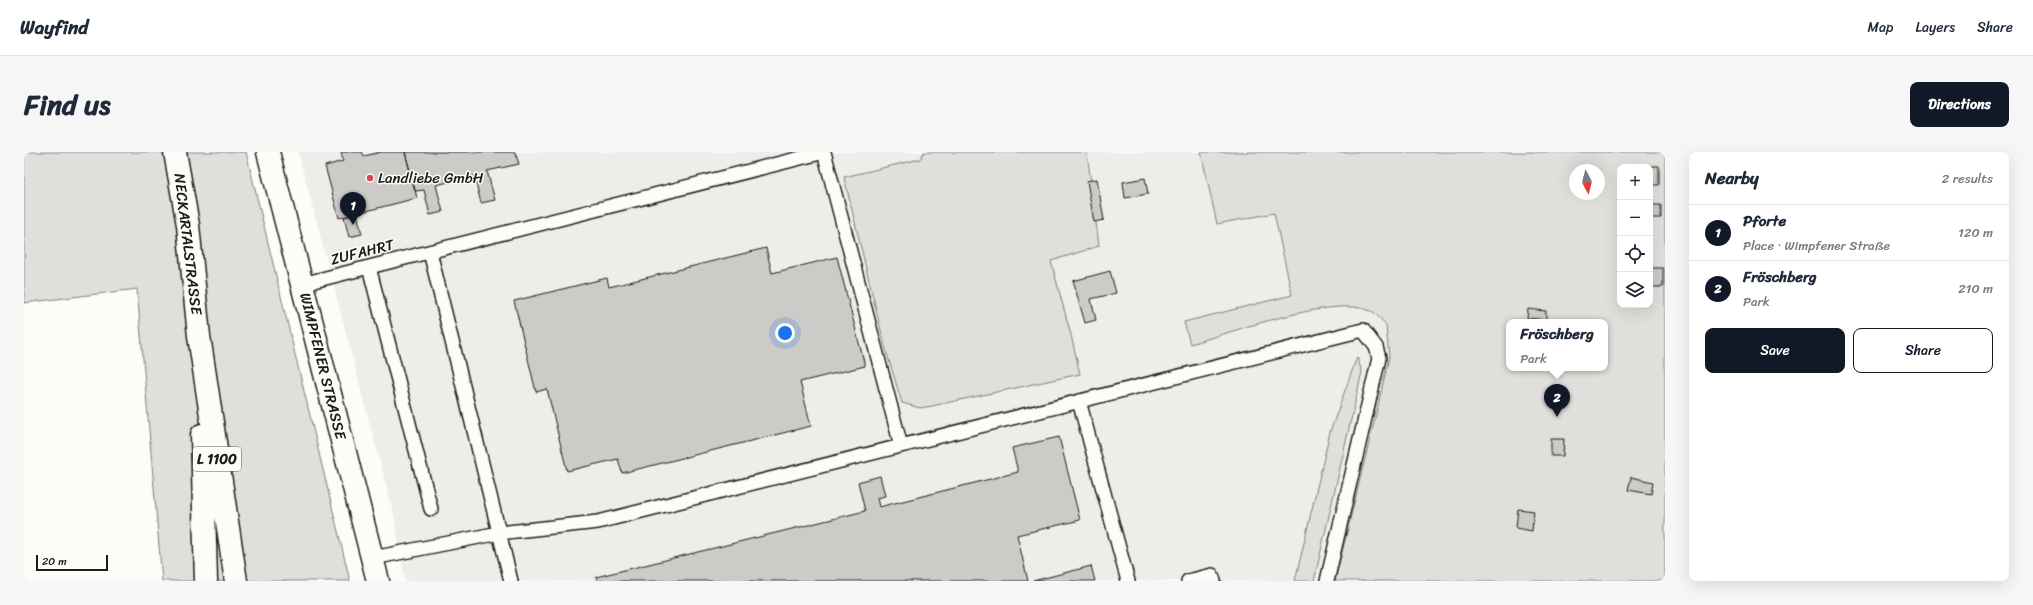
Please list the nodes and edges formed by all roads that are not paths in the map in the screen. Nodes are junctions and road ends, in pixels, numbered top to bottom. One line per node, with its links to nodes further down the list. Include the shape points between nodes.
1 (175, 152): 7 (main road, NECKARTALSTRASSE / L 1100, via 188,225)
2 (268, 152): 6 (main road, WIMPFENER STRASSE)
3 (824, 152): 4 (lane, ZUFAHRT); 9 (lane)
4 (430, 252): 5 (lane, ZUFAHRT); 11 (lane)
5 (369, 267): 6 (lane, ZUFAHRT); 10 (lane)
6 (302, 284): 12 (main road, WIMPFENER STRASSE)
7 (199, 336): 13 (main road, NECKARTALSTRASSE / L 1100); 14 (main road, NECKARTALSTRASSE / L 1100)
8 (1079, 401): 9 (lane); 17 (lane); 20 (lane, via 1363,330 1376,347 1380,358)
9 (901, 446): 11 (lane, via 598,522)
10 (430, 509)
11 (499, 533): 12 (lane); 16 (lane)
12 (373, 558): 15 (main road, WIMPFENER STRASSE)
13 (206, 581)
14 (236, 581)
15 (378, 581)
16 (510, 581)
17 (1128, 581)
18 (1188, 581): 19 (lane, via 1212,575)
19 (1214, 581)
20 (1327, 581)

